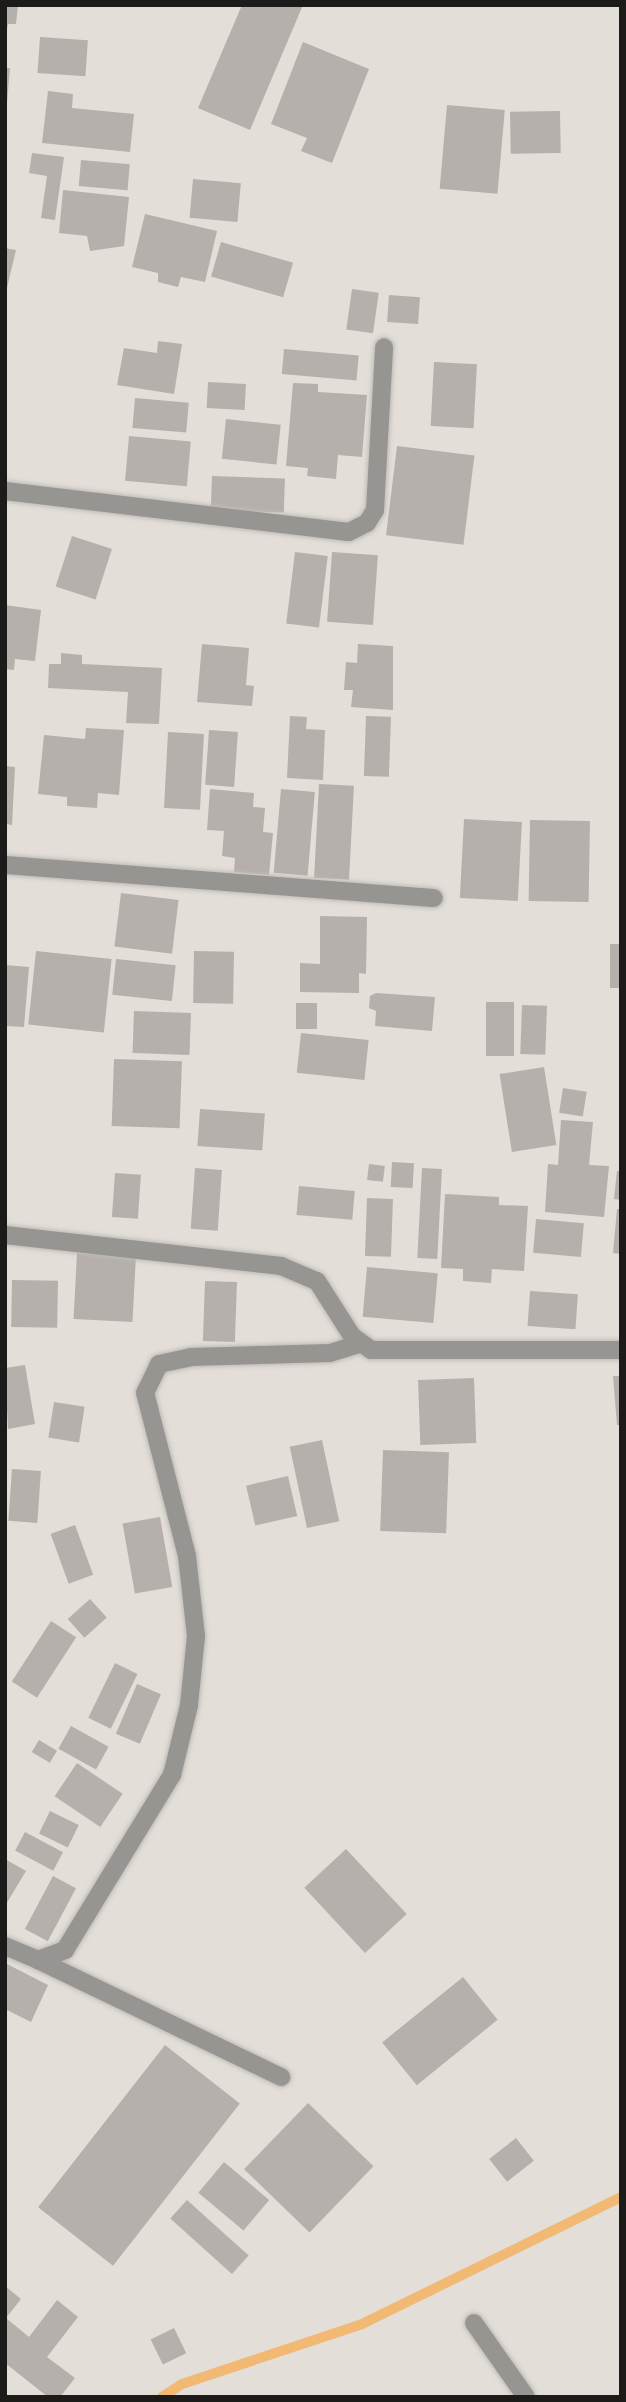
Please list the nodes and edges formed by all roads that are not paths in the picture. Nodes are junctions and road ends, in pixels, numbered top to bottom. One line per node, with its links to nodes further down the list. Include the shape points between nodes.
1 (384, 347): 2 (street, via 375,510 367,523 349,532)
2 (5, 491)
3 (5, 865): 4 (street)
4 (434, 898)
5 (5, 1235): 6 (street, via 281,1266 317,1281)
6 (359, 1344): 7 (street, via 371,1350); 9 (street, via 330,1353 191,1357 159,1364 145,1394 187,1556 195,1636 190,1705 172,1775 65,1950)
7 (621, 1350)
8 (5, 1947): 9 (street)
9 (38, 1960): 10 (street)
10 (281, 2077)
11 (474, 2323): 12 (street)
12 (526, 2397)

